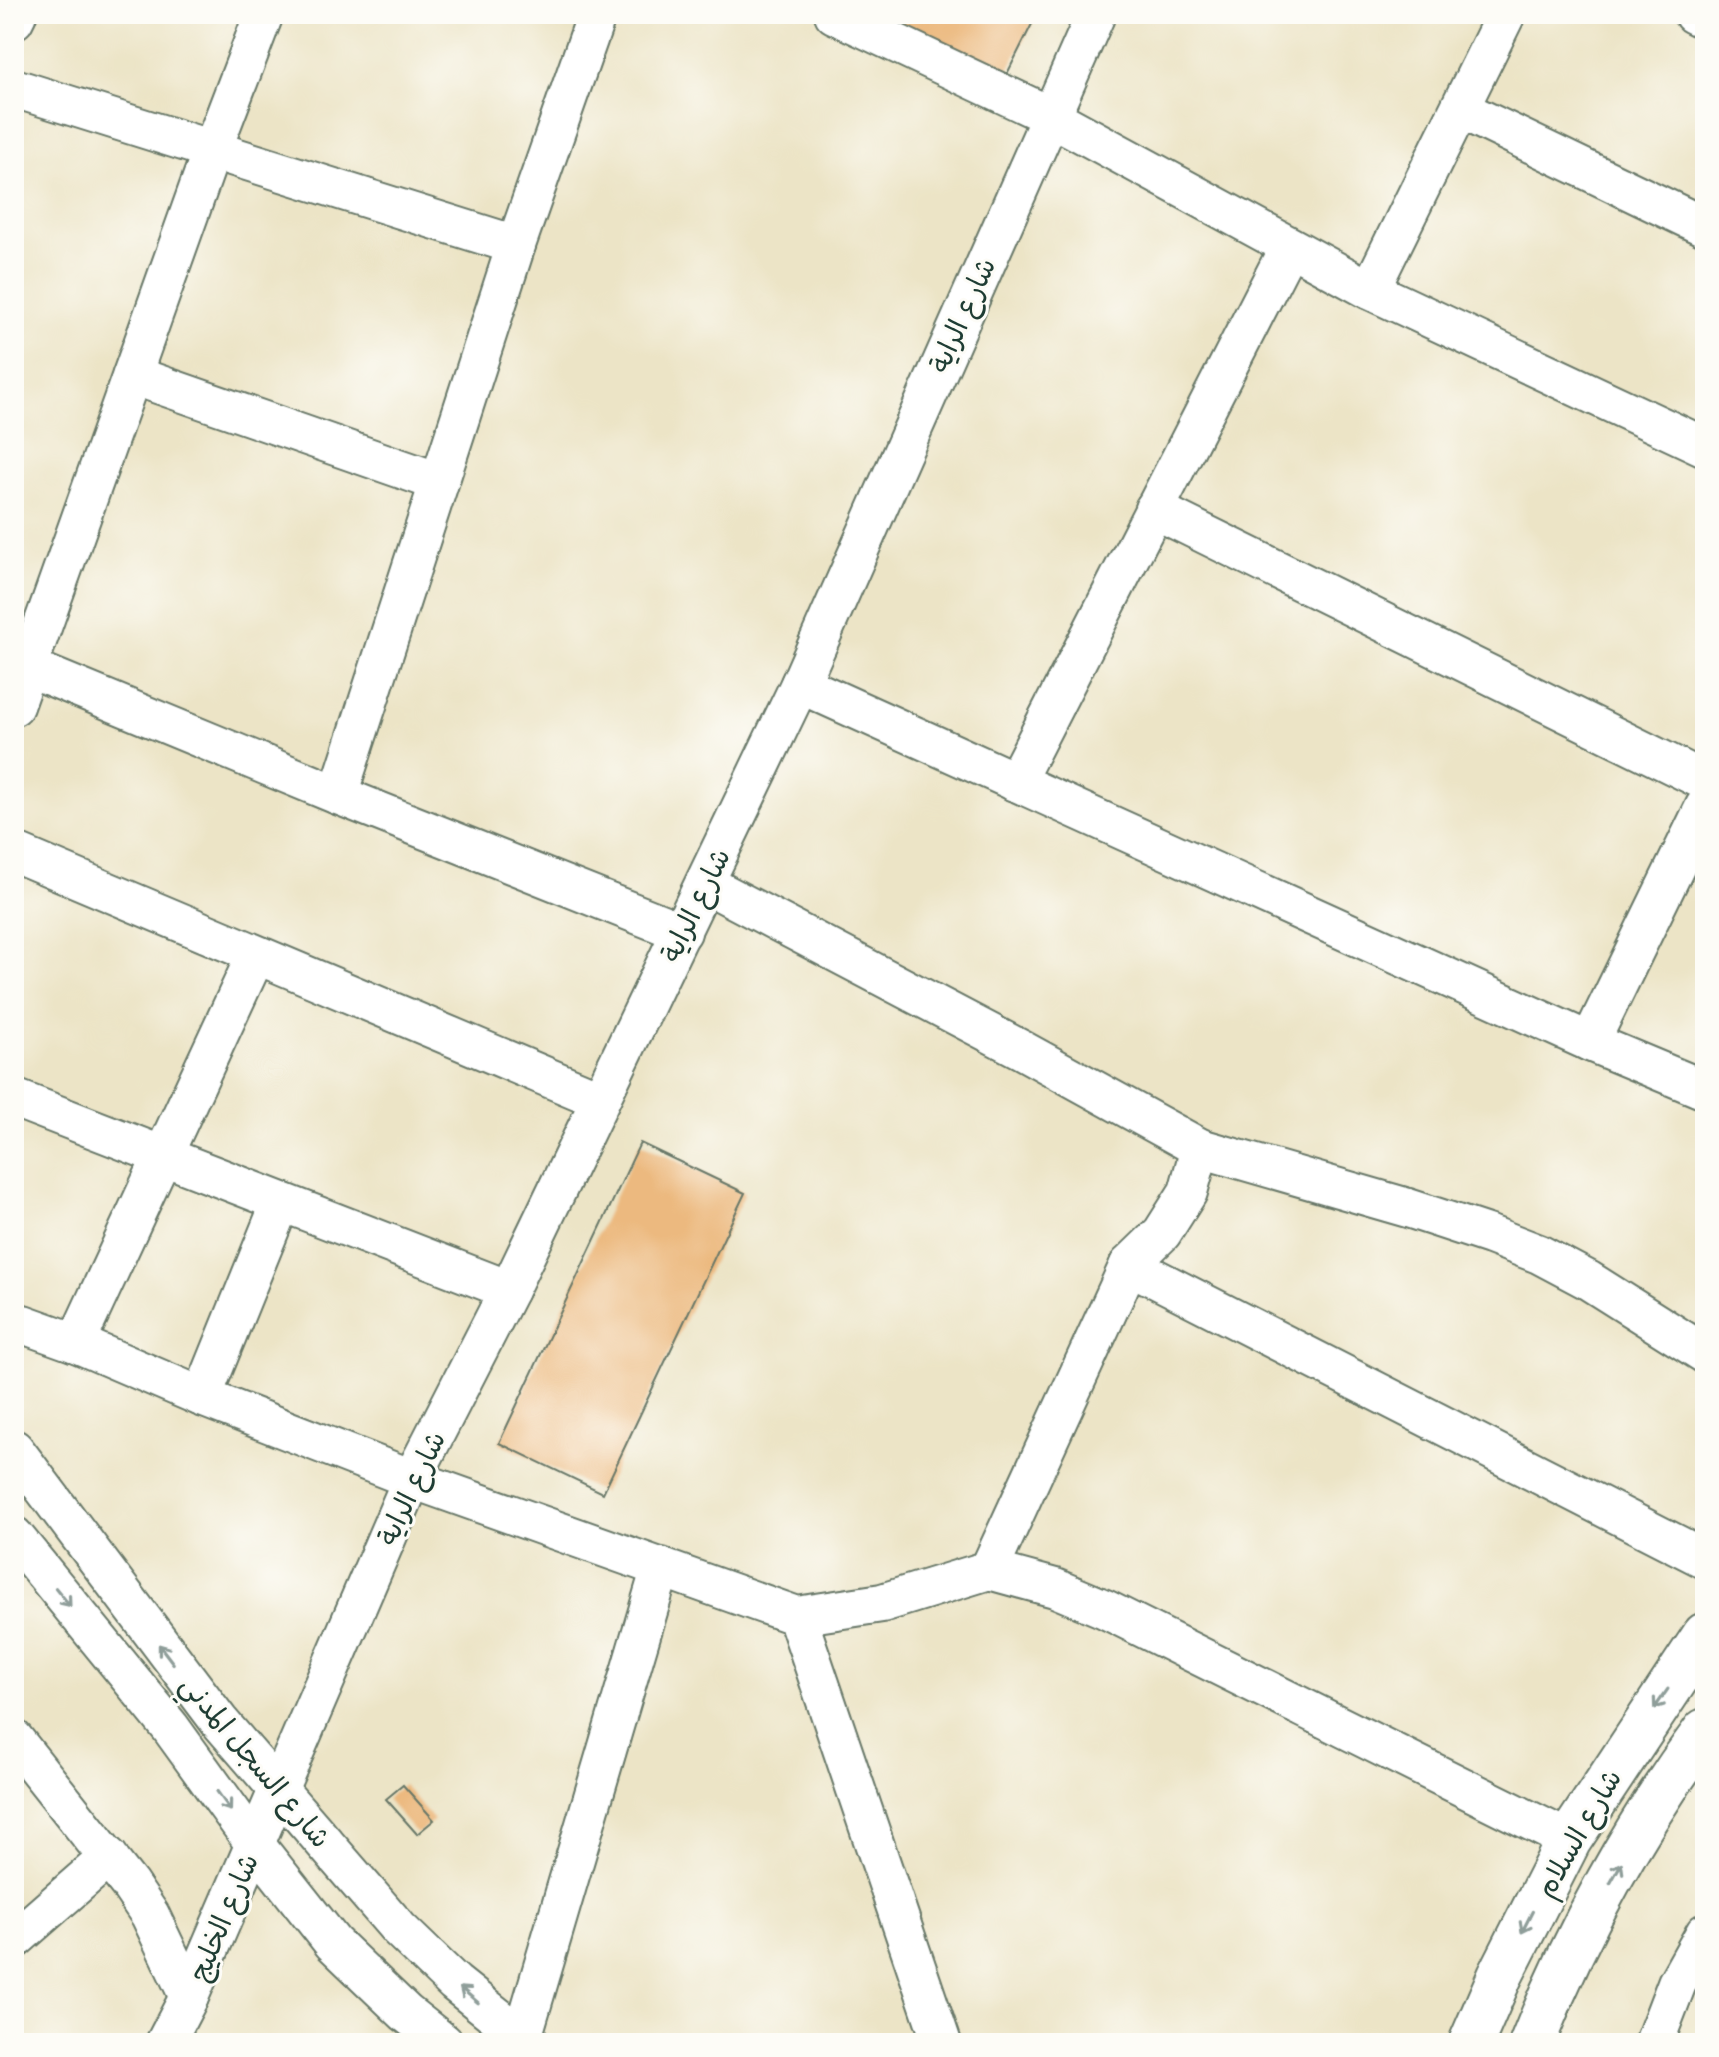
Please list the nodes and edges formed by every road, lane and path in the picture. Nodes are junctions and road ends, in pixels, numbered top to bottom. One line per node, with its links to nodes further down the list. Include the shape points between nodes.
1 (17, 14): 8 (street)
2 (264, 14): 13 (street)
3 (597, 14): 15 (street)
4 (834, 14): 12 (street)
5 (1096, 14): 12 (street, شارع الراية)
6 (1506, 14): 11 (street)
7 (1693, 14): 9 (street)
8 (14, 20)
9 (1705, 20)
10 (14, 88): 13 (street)
11 (1460, 109): 14 (street); 17 (street)
12 (1050, 116): 16 (street); 23 (street, شارع الراية)
13 (212, 150): 15 (street); 18 (street)
14 (1705, 227)
15 (516, 245): 20 (street)
16 (1289, 247): 17 (street); 21 (street)
17 (1370, 290): 19 (street)
18 (132, 375): 20 (street); 22 (street)
19 (1705, 447)
20 (439, 482): 27 (street)
21 (1154, 509): 25 (street); 26 (street)
22 (28, 667): 24 (street); 27 (street)
23 (800, 684): 26 (street); 30 (street, شارع الراية)
24 (14, 706)
25 (1705, 781)
26 (1015, 782): 33 (street)
27 (338, 795): 31 (street)
28 (1705, 806): 33 (street)
29 (14, 852): 32 (street)
30 (706, 884): 31 (street, شارع الراية); 37 (street)
31 (682, 932): 36 (street, شارع الراية)
32 (256, 955): 36 (street); 38 (street)
33 (1590, 1042): 34 (street)
34 (1705, 1090)
35 (14, 1098): 38 (street)
36 (599, 1099): 41 (street, شارع الراية)
37 (1200, 1148): 40 (street, via 1188,1192 1162,1233); 44 (street, via 1408,1208 1539,1254)
38 (164, 1156): 39 (street); 43 (street)
39 (281, 1202): 41 (street); 45 (street)
40 (1129, 1265): 49 (street); 51 (street)
41 (509, 1290): 47 (street, شارع الراية)
42 (14, 1325): 43 (street)
43 (76, 1343): 45 (street)
44 (1705, 1354)
45 (202, 1397): 47 (street)
46 (14, 1449): 56 (street, شارع السجل المدني, one-way to 46, via 179,1672)
47 (412, 1479): 50 (street); 56 (street, شارع الراية)
48 (14, 1536): 58 (street, شارع السجل المدني, one-way to 58, via 170,1727)
49 (1705, 1559)
50 (661, 1567): 52 (street); 64 (street)
51 (989, 1570): 52 (street, via 882,1603); 57 (street, via 1105,1609)
52 (797, 1616): 67 (street)
53 (1705, 1635): 57 (main road, شارع السلام, one-way to 57)
54 (1705, 1731): 70 (main road, شارع السلام, one-way to 54, via 1625,1855)
55 (14, 1739): 59 (street)
56 (279, 1790): 58 (street, شارع الخليج); 64 (street, شارع السجل المدني, one-way to 56, via 399,1929)
57 (1569, 1840): 62 (main road, شارع السلام, one-way to 62)
58 (254, 1843): 63 (street, شارع الخليج); 66 (street, شارع السجل المدني, via 333,1943)
59 (109, 1857): 61 (street); 63 (street, via 150,1915)
60 (1705, 1933): 71 (street, via 1677,1983)
61 (14, 1940)
62 (1500, 1976): 68 (main road); 69 (main road, شارع السلام)
63 (189, 1997): 65 (street, شارع الخليج)
64 (526, 2041)
65 (165, 2043)
66 (444, 2043)
67 (942, 2043)
68 (1440, 2043)
69 (1471, 2043)
70 (1532, 2043)
71 (1654, 2043)

